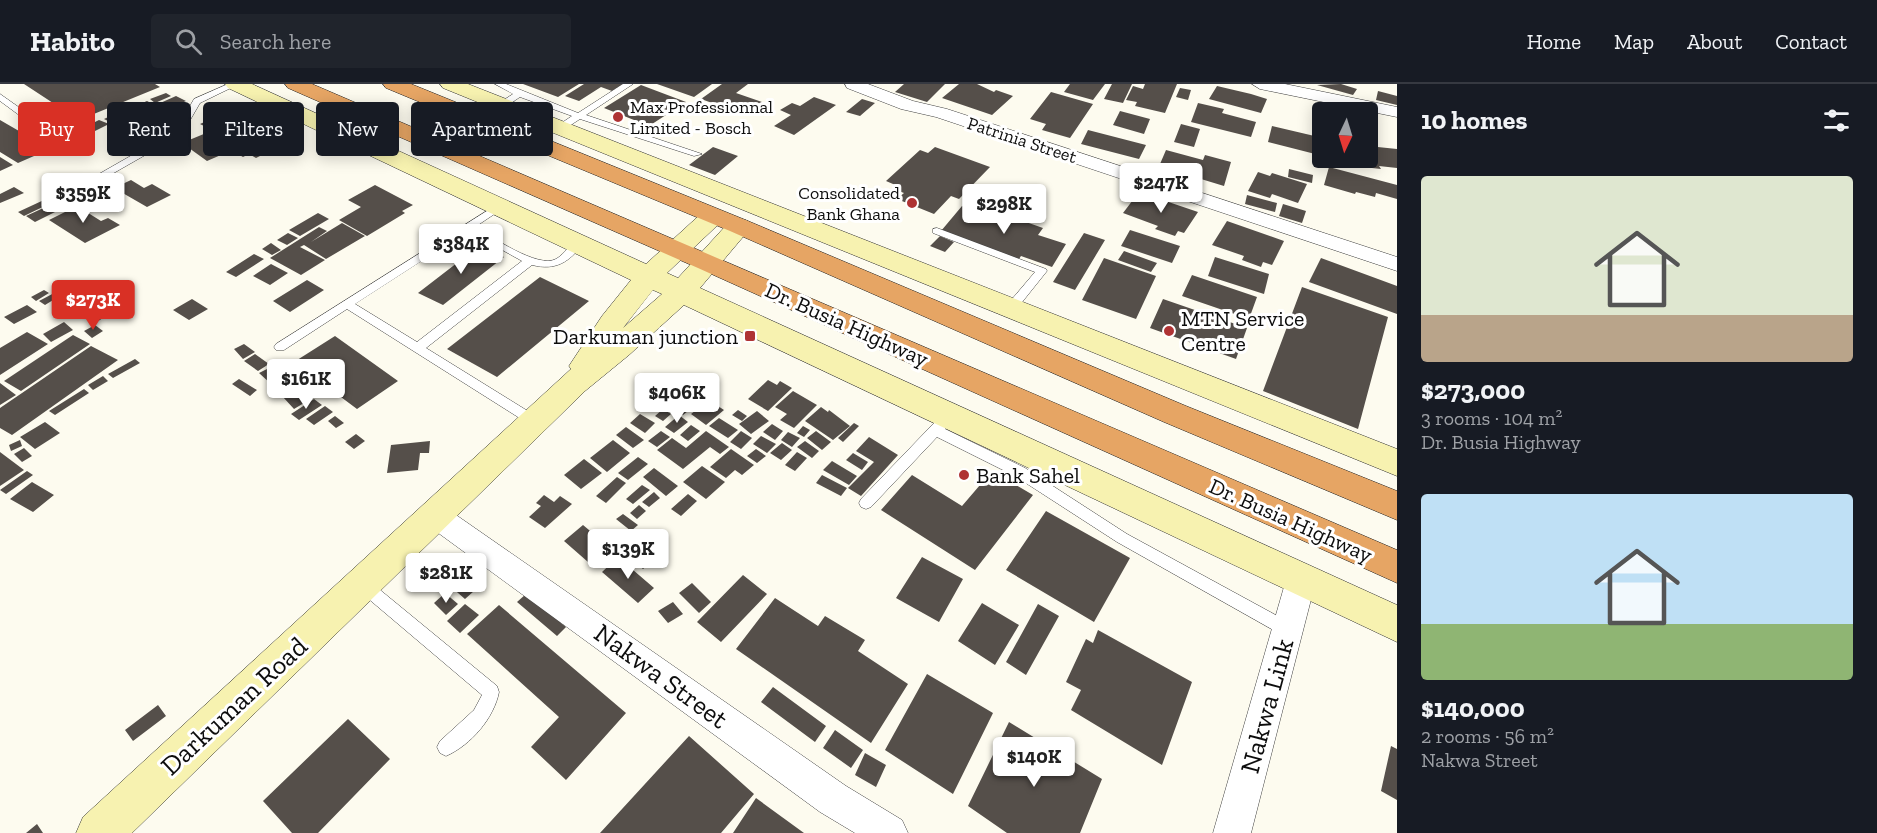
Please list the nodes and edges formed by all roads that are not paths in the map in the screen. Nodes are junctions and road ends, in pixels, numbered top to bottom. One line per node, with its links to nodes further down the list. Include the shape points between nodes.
1 (235, 84): 17 (lane, via 197,101 178,132); 19 (street)
2 (295, 84): 24 (highway)
3 (393, 84): 18 (highway, Dr. Busia Highway)
4 (451, 84): 9 (street); 18 (highway)
5 (629, 84): 13 (lane)
6 (853, 84): 26 (street, Patrinia Street)
7 (1260, 84): 8 (street)
8 (1280, 87): 12 (street)
9 (507, 94): 13 (street)
10 (0, 97): 11 (lane)
11 (18, 110)
12 (1397, 112)
13 (570, 122): 14 (lane); 15 (street)
14 (625, 131): 15 (lane); 16 (lane)
15 (602, 144): 30 (street)
16 (697, 154)
17 (95, 180)
18 (636, 183): 22 (highway, Dr. Busia Highway)
19 (498, 207): 20 (lane); 23 (street)
20 (468, 227): 25 (lane); 29 (lane)
21 (937, 231): 30 (lane, via 1042,271)
22 (720, 238): 24 (highway); 28 (street); 38 (highway, Dr. Busia Highway, via 1175,414); 40 (highway, Dr. Busia Highway)
23 (578, 244): 25 (lane, via 557,263); 27 (street)
24 (674, 248): 27 (street)
25 (530, 261): 32 (lane)
26 (1397, 264)
27 (647, 277): 28 (street, Dr. Busia Highway); 33 (street, via 602,337)
28 (681, 290): 33 (street, via 626,344); 35 (street, Dr. Busia Highway)
29 (349, 305): 31 (lane); 32 (lane)
30 (1011, 308): 36 (street)
31 (280, 347)
32 (418, 348): 34 (lane)
33 (574, 383): 34 (street, Darkuman Road)
34 (534, 421): 39 (street, Darkuman Road)
35 (943, 423): 37 (lane); 41 (street, Dr. Busia Highway); 44 (lane, via 1122,538)
36 (1397, 463)
37 (867, 503)
38 (1397, 506)
39 (436, 516): 42 (street, Darkuman Road); 47 (street, Nakwa Street, via 833,799)
40 (1397, 567)
41 (1301, 580): 43 (street, Dr. Busia Highway); 44 (street, Nakwa Link)
42 (365, 582): 45 (lane, via 491,692 490,703 480,717); 46 (street, Darkuman Road)
43 (1397, 624)
44 (1288, 630): 48 (street, Nakwa Link)
45 (446, 747)
46 (99, 833)
47 (889, 833)
48 (1232, 833)

